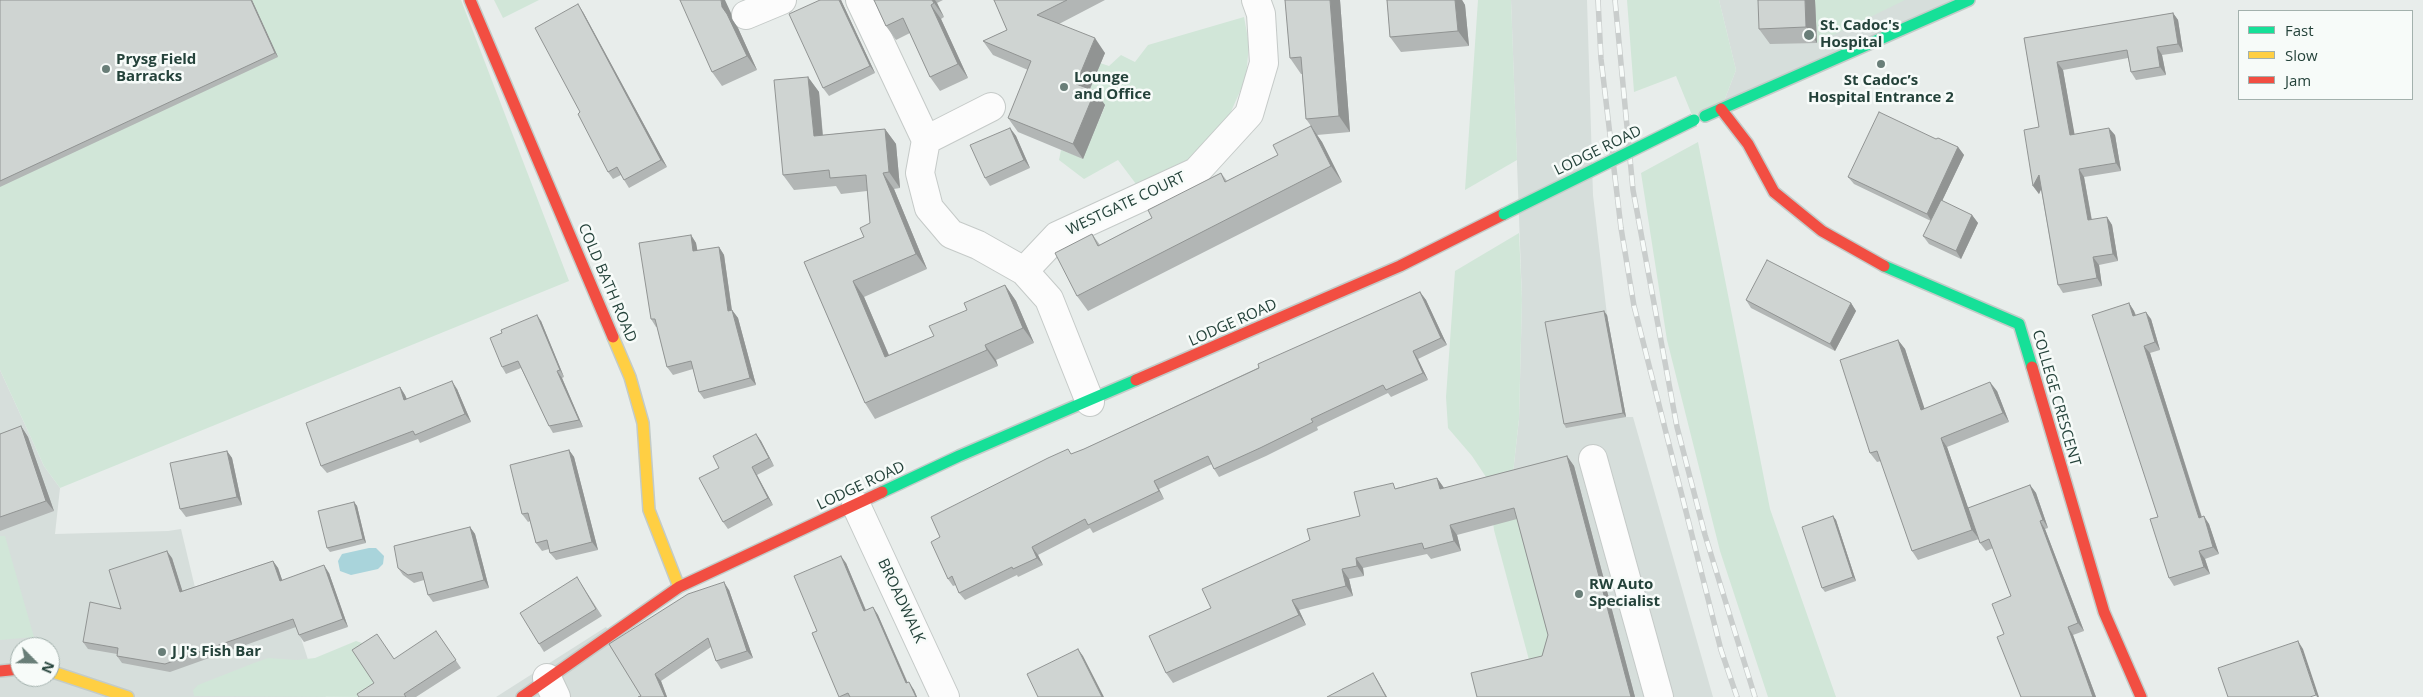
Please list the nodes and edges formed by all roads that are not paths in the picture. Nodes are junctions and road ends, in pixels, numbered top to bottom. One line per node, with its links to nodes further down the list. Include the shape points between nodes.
1 (470, 0): 14 (street, COLD BATH ROAD, via 630,377 643,423 649,510)
2 (782, 0): 6 (street)
3 (860, 0): 9 (street)
4 (1256, 0): 10 (street, WESTGATE COURT, via 1261,14 1264,63 1250,114 1196,172 1057,236)
5 (1969, 0): 8 (street, LODGE ROAD)
6 (746, 15)
7 (991, 107): 9 (street)
8 (1721, 109): 11 (street, LODGE ROAD, bridge, via 1400,266); 21 (street, COLLEGE CRESCENT, via 1748,144 1774,192 1822,231 1877,263 2019,324 2104,612)
9 (926, 140): 10 (street, via 920,173 929,208 951,234)
10 (1024, 271): 11 (street, via 1049,299)
11 (1090, 402): 13 (street, LODGE ROAD, via 959,456)
12 (1593, 459): 20 (street)
13 (856, 505): 14 (street, LODGE ROAD); 19 (street, BROADWALK)
14 (679, 587): 16 (street, LODGE ROAD)
15 (60, 674): 17 (street)
16 (552, 688): 18 (street, LODGE ROAD)
17 (128, 697)
18 (522, 697)
19 (946, 697)
20 (1659, 697)
21 (2141, 697)

